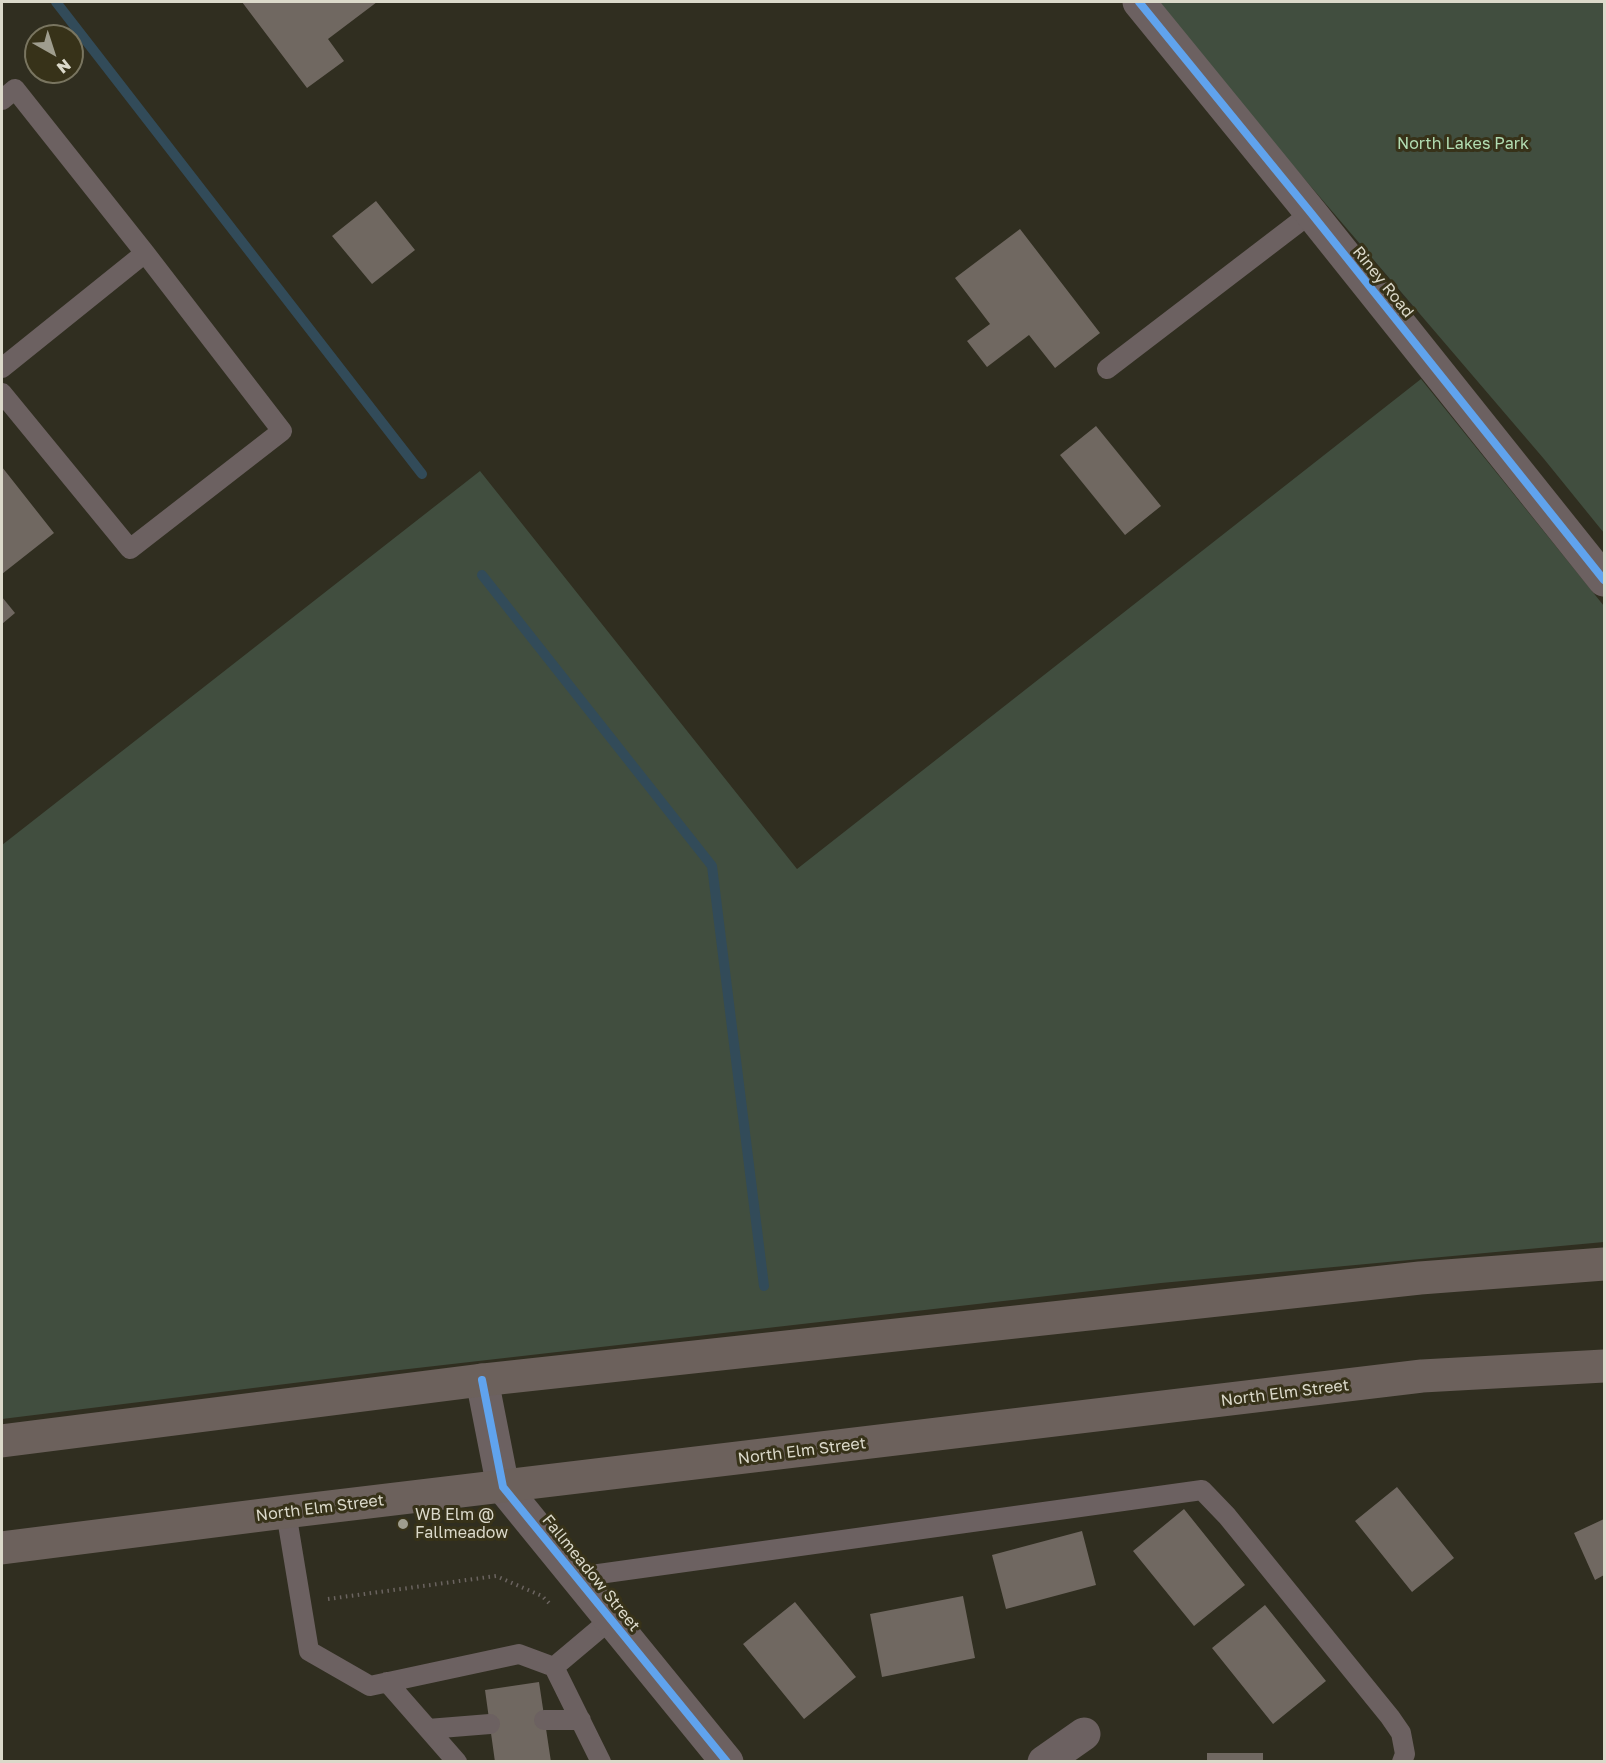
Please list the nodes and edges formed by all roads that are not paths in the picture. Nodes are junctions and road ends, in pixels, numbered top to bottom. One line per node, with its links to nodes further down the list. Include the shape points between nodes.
1 (1139, 2): 3 (street, Riney Road)
2 (2, 100): 4 (lane, via 15,89)
3 (1311, 213): 6 (lane); 8 (street, Riney Road)
4 (145, 253): 5 (lane); 7 (lane, via 282,431 130,549)
5 (2, 368)
6 (1107, 369)
7 (2, 393)
8 (1605, 580)
9 (1605, 1264): 11 (main road, via 1408,1279)
10 (1605, 1366): 13 (main road, North Elm Street, via 1422,1376)
11 (482, 1380): 12 (main road); 13 (street, Fallmeadow Street)
12 (2, 1441)
13 (503, 1487): 14 (main road, North Elm Street); 16 (street, Fallmeadow Street)
14 (286, 1512): 15 (main road, North Elm Street); 19 (lane, via 309,1651 370,1686)
15 (2, 1548)
16 (577, 1577): 17 (street, Fallmeadow Street); 29 (lane, via 1202,1490 1390,1717 1401,1733 1405,1754)
17 (611, 1619): 18 (lane); 27 (street, Fallmeadow Street)
18 (554, 1667): 19 (lane, via 519,1654); 21 (lane)
19 (387, 1682): 23 (lane)
20 (544, 1720): 21 (lane)
21 (581, 1720): 26 (lane)
22 (490, 1724): 23 (lane)
23 (428, 1729): 25 (lane)
24 (1084, 1734): 28 (street)
25 (457, 1761)
26 (601, 1761)
27 (727, 1761)
28 (1044, 1761)
29 (1402, 1761)

